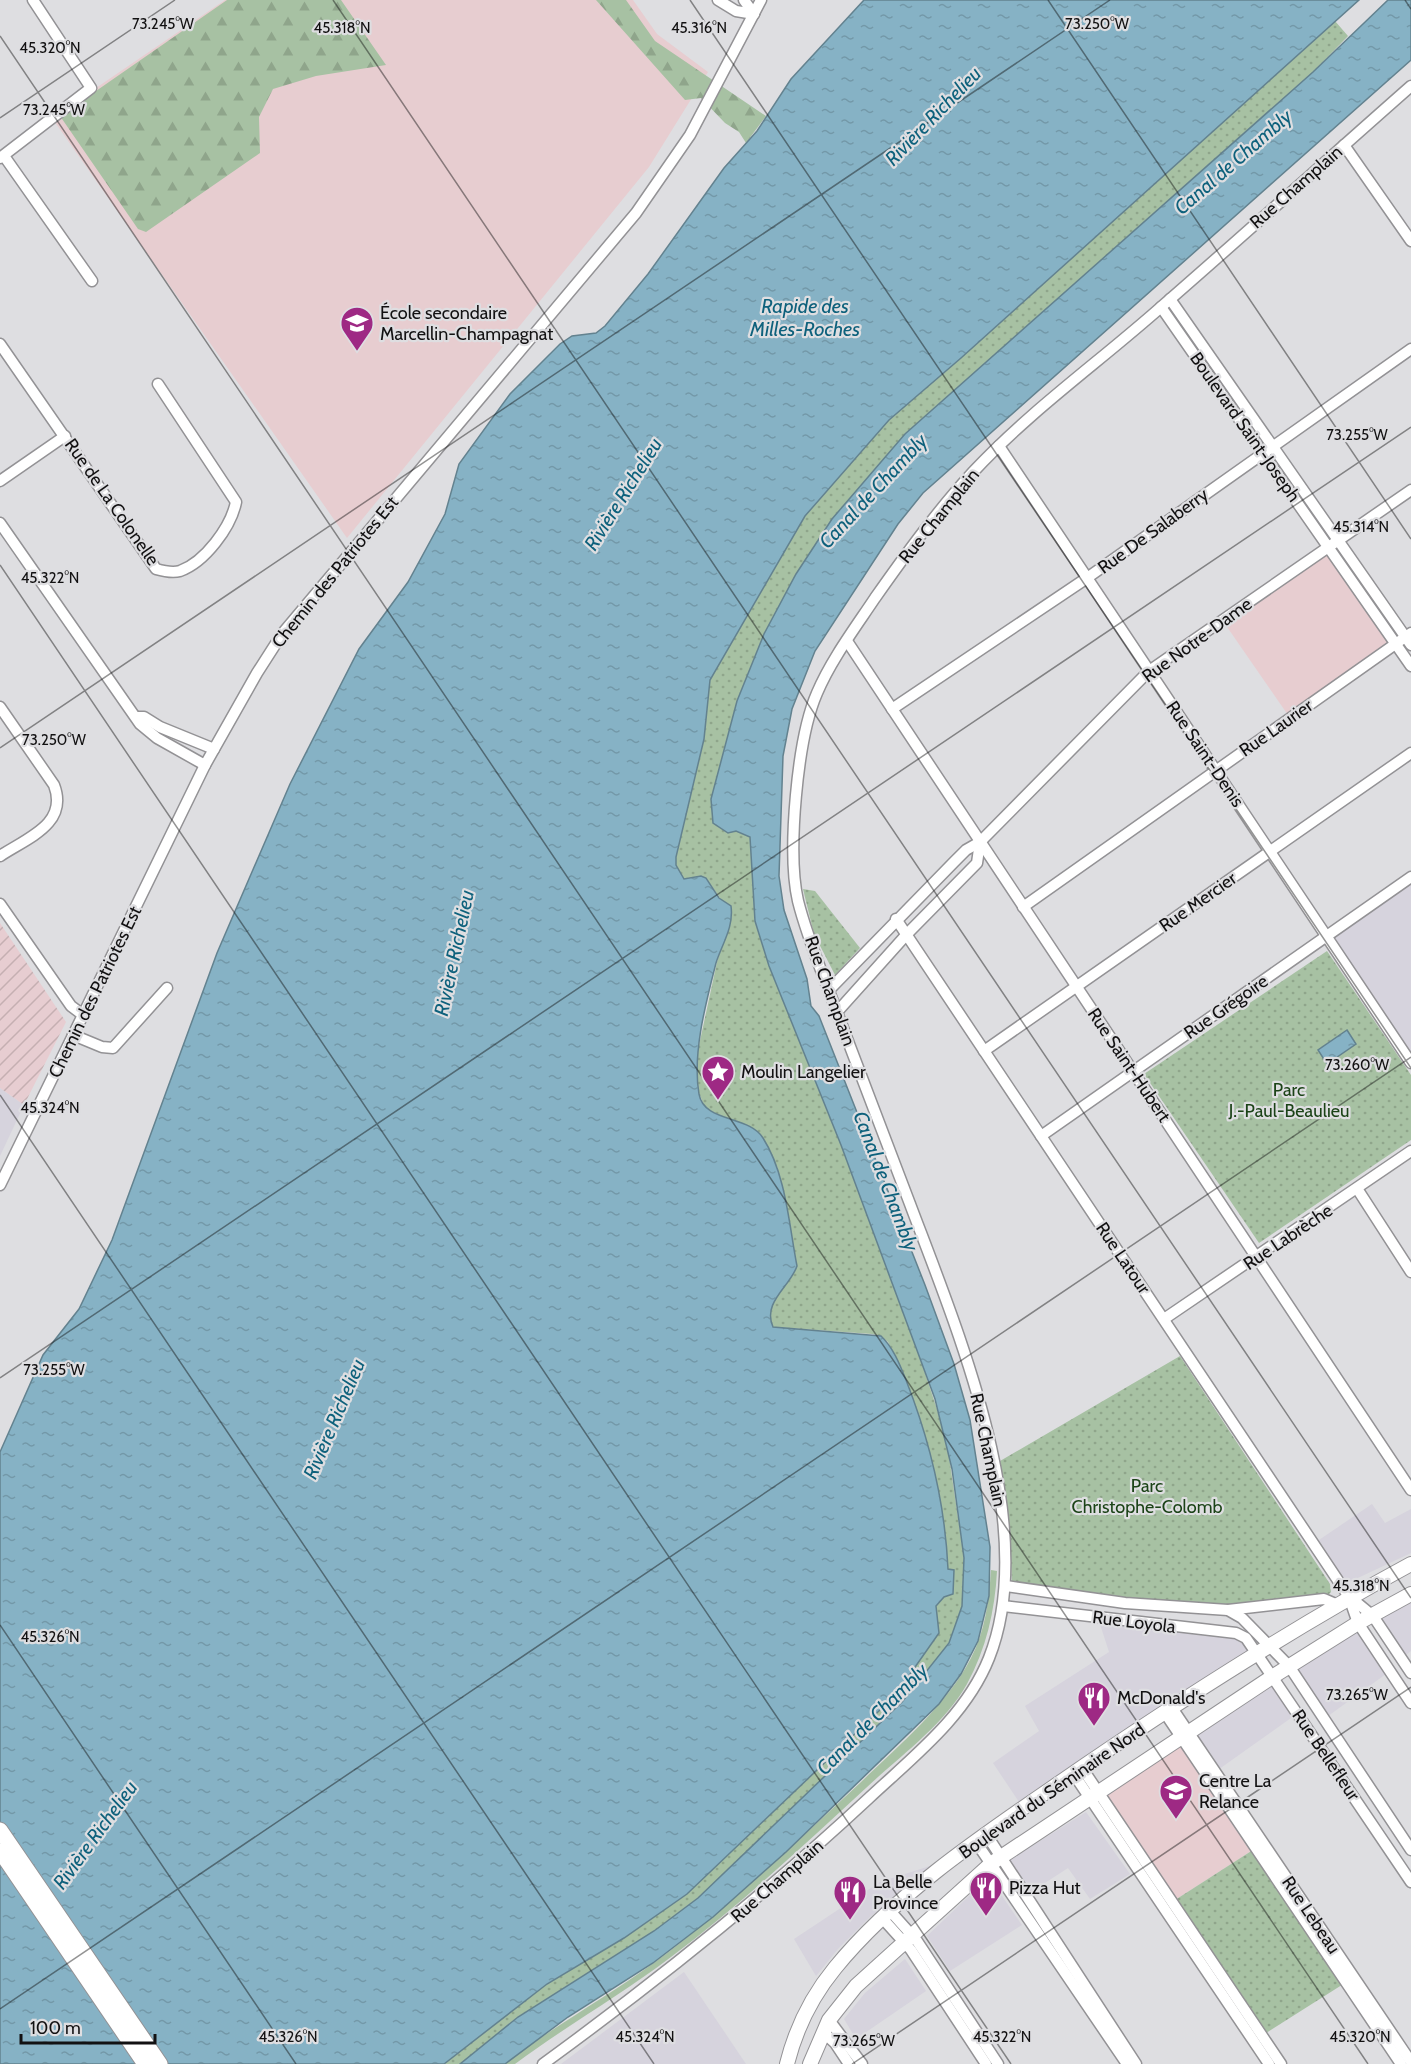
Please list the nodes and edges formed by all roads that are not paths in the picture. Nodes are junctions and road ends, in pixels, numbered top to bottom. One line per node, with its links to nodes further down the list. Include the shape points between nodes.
1 (33, 0): 8 (street, via 91,88)
2 (718, 0): 5 (street, via 736,11)
3 (744, 0): 5 (street)
4 (761, 0): 5 (street, Chemin des Patriotes Est)
5 (754, 14): 31 (street, Chemin des Patriotes Est, via 669,169 629,222 282,634)
6 (1411, 86): 7 (street, Rue Champlain)
7 (1344, 145): 9 (street); 11 (street, Rue Champlain)
8 (2, 157): 10 (street)
9 (1411, 241)
10 (92, 281)
11 (1170, 299): 12 (street, Rue Champlain); 18 (street, Boulevard Saint-Joseph)
12 (1161, 307): 17 (street, Rue Champlain); 18 (street, Boulevard Saint-Joseph)
13 (0, 345): 16 (street, Rue de La Colonelle)
14 (1411, 349): 18 (street, Rue De Salaberry)
15 (158, 384): 16 (street, Rue de La Colonelle, via 236,502 234,514 206,553 180,571 156,569)
16 (65, 436): 19 (street)
17 (999, 446): 23 (street, Rue Saint-Denis); 25 (street, Rue Champlain, via 918,536)
18 (1267, 449): 22 (street, Boulevard Saint-Joseph); 23 (street, Rue De Salaberry)
19 (0, 481)
20 (1411, 490): 22 (street, Rue Notre-Dame)
21 (0, 523): 30 (street)
22 (1333, 544): 24 (street, Boulevard Saint-Joseph); 27 (street, Rue Notre-Dame)
23 (1087, 578): 27 (street, Rue Saint-Denis); 29 (street, Rue De Salaberry)
24 (1406, 640): 26 (street, Boulevard Saint-Joseph); 34 (street, Rue Laurier)
25 (847, 641): 29 (street, Rue Saint-Hubert); 46 (street, Rue Champlain, via 818,690 808,718 796,826 798,899)
26 (1411, 666)
27 (1149, 671): 34 (street, Rue Saint-Denis); 35 (street, Rue Notre-Dame)
28 (0, 707): 37 (street, via 59,798 50,823)
29 (892, 709): 35 (street, Rue Saint-Hubert)
30 (137, 717): 31 (street); 33 (street, via 157,738)
31 (214, 749): 33 (street, Chemin des Patriotes Est)
32 (1411, 753): 36 (street, Rue Mercier)
33 (205, 765): 48 (street, Chemin des Patriotes Est)
34 (1216, 771): 36 (street, Rue Saint-Denis); 40 (street, Rue Laurier)
35 (980, 842): 40 (street, Rue Saint-Hubert); 41 (street, Rue Notre-Dame, via 966,850); 42 (street, Rue Notre-Dame, via 977,862)
36 (1270, 852): 43 (street, Rue Saint-Denis); 44 (street, Rue Mercier)
37 (0, 856)
38 (1411, 877): 43 (street, Rue Grégoire)
39 (0, 904): 48 (street, via 71,1006)
40 (1023, 907): 44 (street, Rue Saint-Hubert)
41 (896, 919): 42 (street, Rue Latour); 46 (street, Rue Notre-Dame)
42 (907, 934): 47 (street, Rue Notre-Dame); 50 (street, Rue Latour)
43 (1326, 936): 51 (street, Rue Saint-Denis); 52 (street, Rue Grégoire)
44 (1076, 987): 50 (street, Rue Mercier); 52 (street, Rue Saint-Hubert)
45 (167, 988): 49 (street, via 113,1048)
46 (829, 990): 47 (street, Rue Champlain)
47 (837, 1012): 62 (street, Rue Champlain, via 978,1396 1000,1506)
48 (83, 1015): 49 (street, Chemin des Patriotes Est)
49 (74, 1035): 55 (street, Chemin des Patriotes Est)
50 (984, 1051): 53 (street, Rue Latour)
51 (1411, 1063)
52 (1133, 1072): 53 (street, Rue Grégoire); 57 (street, Rue Saint-Hubert)
53 (1041, 1136): 59 (street, Rue Latour)
54 (1411, 1151): 56 (street, Rue Labrèche)
55 (0, 1185)
56 (1358, 1190): 57 (street, Rue Labrèche); 58 (street)
57 (1259, 1257): 59 (street, Rue Labrèche); 60 (street, Rue Saint-Hubert)
58 (1411, 1272)
59 (1164, 1319): 64 (street, Rue Latour)
60 (1411, 1490)
61 (1411, 1564): 64 (main road, Boulevard du Séminaire Nord)
62 (1006, 1586): 65 (street, Rue Loyola); 66 (street, Rue Champlain)
63 (1411, 1594): 68 (main road, Boulevard du Séminaire Nord)
64 (1344, 1601): 67 (street, Rue Loyola, via 1324,1599); 68 (street, Rue Latour); 70 (street, Rue Latour); 71 (main road, Boulevard du Séminaire Nord)
65 (1125, 1603): 67 (street, Rue Loyola); 69 (street)
66 (1004, 1605): 69 (street, Rue Loyola); 98 (street, Rue Champlain, via 994,1645 978,1682 962,1707 932,1739 721,1929)
67 (1228, 1610): 71 (street, via 1242,1618)
68 (1373, 1616): 70 (main road, Boulevard du Séminaire Nord); 72 (street, Rue Latour)
69 (1122, 1621): 71 (street, Rue Loyola, via 1236,1633)
70 (1358, 1623): 73 (street, Rue Latour); 74 (main road, Boulevard du Séminaire Nord)
71 (1263, 1648): 74 (street, Rue Bellefleur); 76 (street, Rue Bellefleur); 78 (main road, Boulevard du Séminaire Nord)
72 (1397, 1651): 73 (street); 75 (street, Rue Latour)
73 (1382, 1660): 77 (street, Rue Latour)
74 (1289, 1666): 76 (main road, Boulevard du Séminaire Nord); 84 (street, Rue Bellefleur)
75 (1411, 1672)
76 (1272, 1677): 79 (main road, Boulevard du Séminaire Nord); 86 (street, Rue Bellefleur)
77 (1411, 1701)
78 (1168, 1710): 79 (street, Rue Lebeau); 80 (main road, Boulevard du Séminaire Nord)
79 (1185, 1735): 81 (main road, Boulevard du Séminaire Nord); 94 (street, Rue Lebeau)
80 (1078, 1770): 81 (street); 83 (main road, Boulevard du Séminaire Nord)
81 (1093, 1794): 87 (main road, Boulevard du Séminaire Nord); 95 (street)
82 (0, 1830): 97 (highway)
83 (981, 1838): 87 (street); 89 (main road, Boulevard du Séminaire Nord)
84 (1410, 1848): 86 (street, Rue Bellefleur)
85 (0, 1851): 96 (highway)
86 (1394, 1857): 88 (street, Rue Bellefleur)
87 (997, 1859): 90 (main road, Boulevard du Séminaire Nord); 91 (street)
88 (1411, 1882)
89 (887, 1915): 90 (street); 99 (main road, Boulevard du Séminaire Nord, via 818,1990 801,2022)
90 (908, 1937): 92 (main road, Boulevard du Séminaire Nord, via 856,1986); 93 (street)
91 (1054, 1947): 103 (street); 104 (street)
92 (826, 2026): 100 (main road, Boulevard du Séminaire Nord); 101 (street); 102 (street)
93 (990, 2061)
94 (1404, 2061)
95 (1273, 2062)
96 (146, 2064)
97 (160, 2064)
98 (543, 2064)
99 (787, 2064)
100 (810, 2064)
101 (849, 2064)
102 (862, 2064)
103 (1127, 2064)
104 (1136, 2064)

